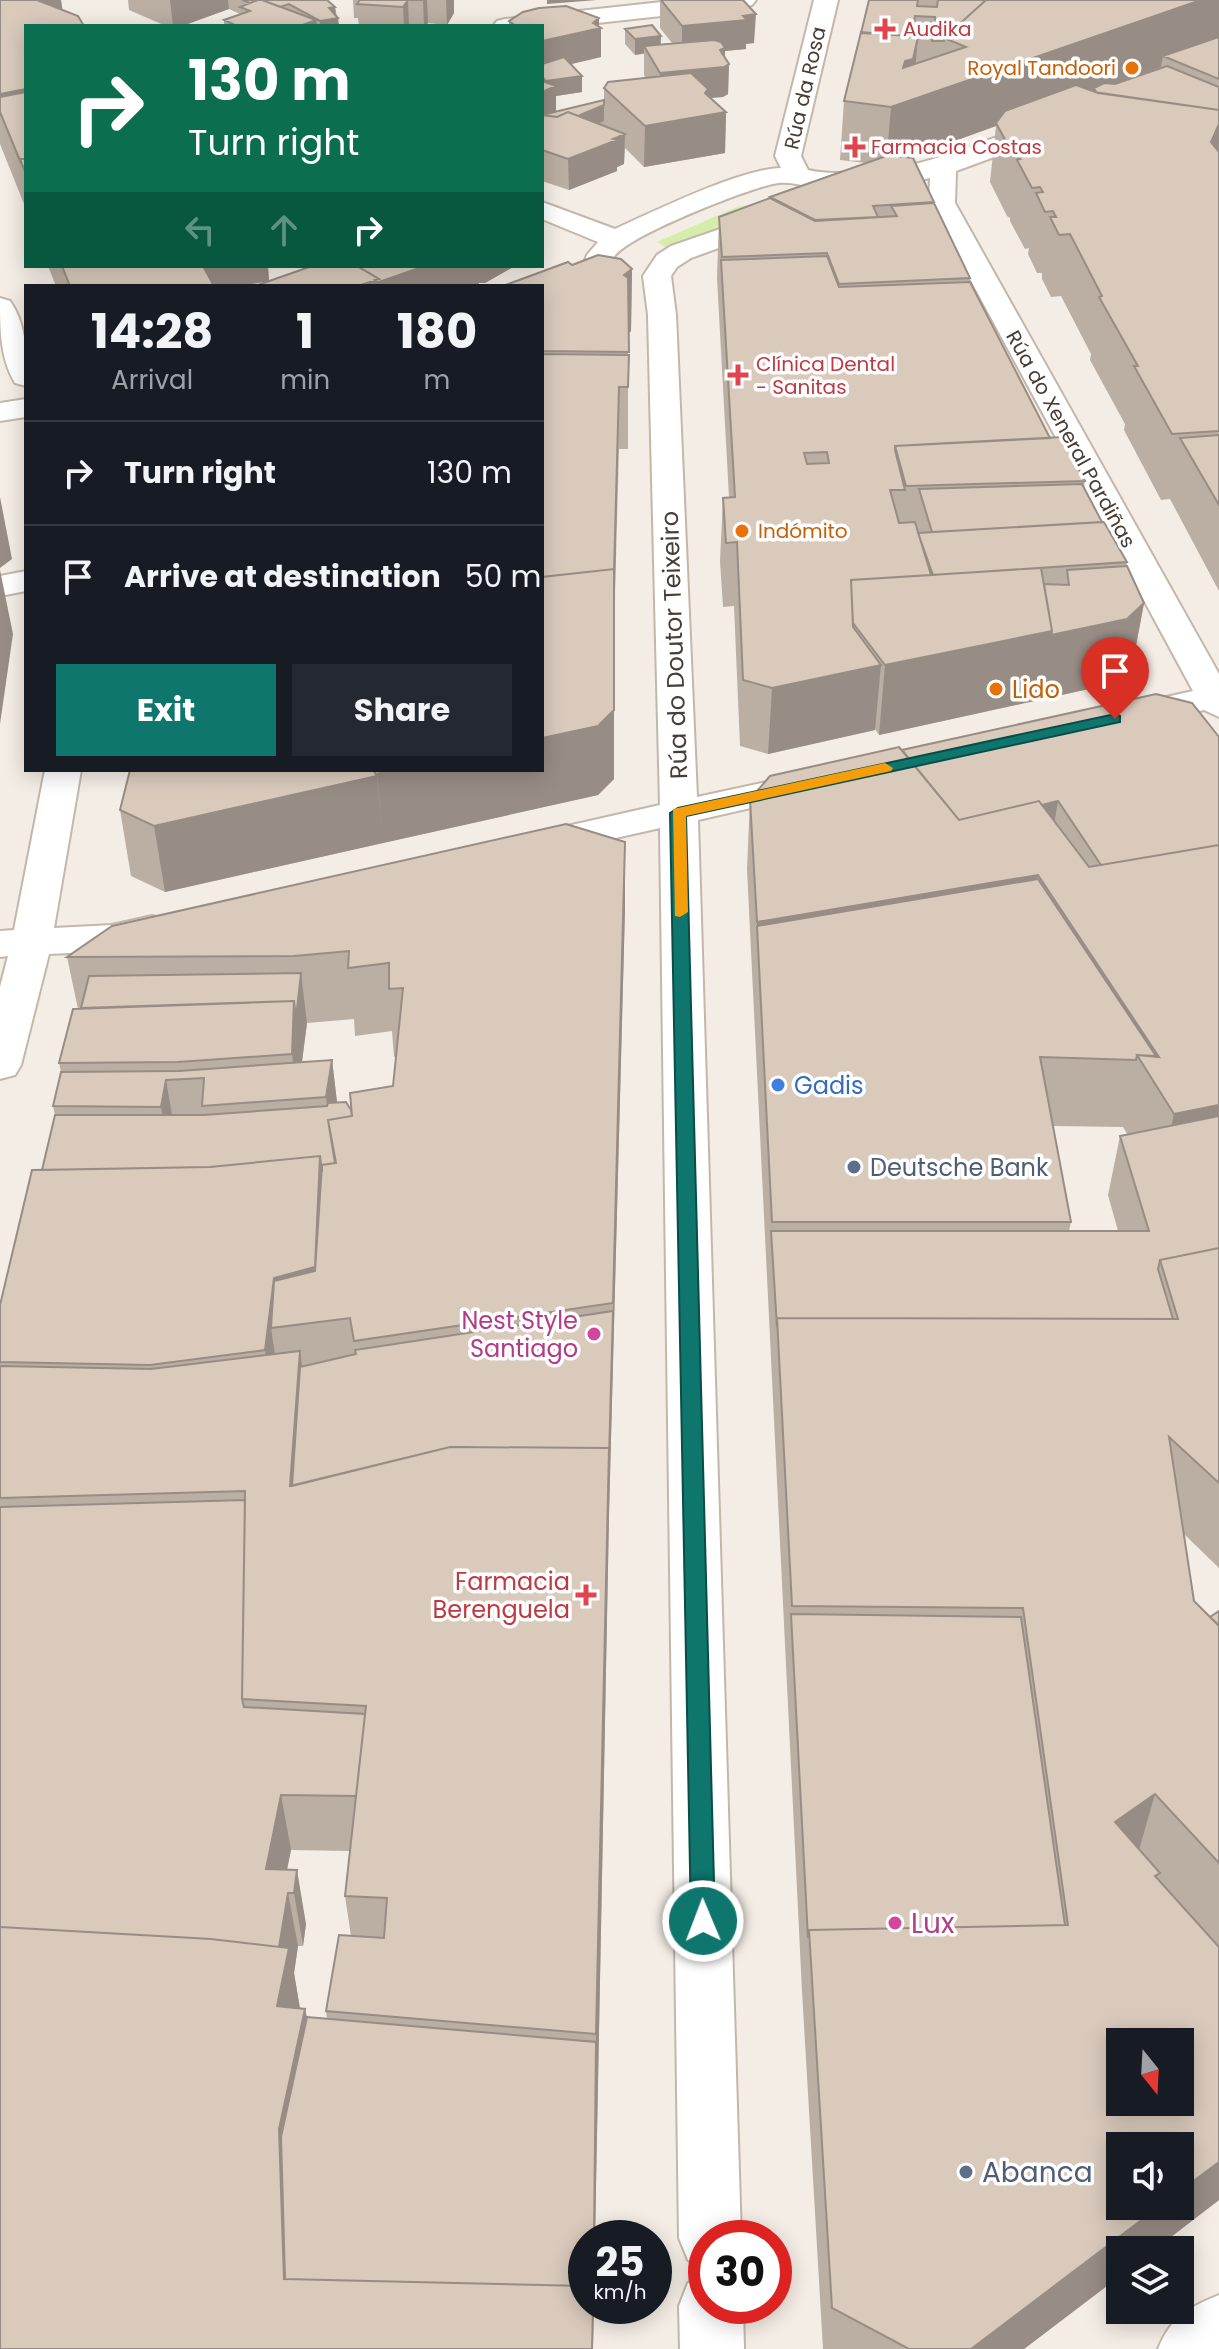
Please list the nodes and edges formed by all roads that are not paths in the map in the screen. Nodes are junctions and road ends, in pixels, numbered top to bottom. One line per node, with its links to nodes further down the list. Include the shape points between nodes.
1 (744, 0): 3 (street)
2 (826, 0): 6 (street, Rúa da Rosa, via 788,156)
3 (505, 19)
4 (1074, 120): 5 (street)
5 (943, 167): 6 (street, via 887,179); 7 (street)
6 (809, 178): 7 (street, via 851,207 895,197); 9 (street, via 770,176)
7 (942, 203): 21 (street, Rúa do Xeneral Pardiñas)
8 (544, 211): 10 (street)
9 (669, 214): 10 (street); 11 (street, via 628,248 636,257)
10 (616, 239): 13 (street, via 601,255)
11 (667, 261): 12 (street, Rúa do Doutor Teixeiro); 12 (street, via 681,252 795,219 695,264)
12 (637, 298): 13 (street); 25 (street, Rúa do Doutor Teixeiro)
13 (583, 302): 15 (street)
14 (0, 307): 16 (street)
15 (556, 312)
16 (24, 372)
17 (24, 408): 18 (street)
18 (0, 412)
19 (24, 581): 20 (street)
20 (0, 586)
21 (1217, 700): 22 (street)
22 (1100, 722)
23 (62, 772): 28 (street)
24 (842, 777): 25 (street)
25 (678, 813): 26 (street); 30 (street, Rúa do Doutor Teixeiro)
26 (499, 853)
27 (189, 921): 28 (street, via 112,938)
28 (16, 943): 29 (street)
29 (0, 1065)
30 (710, 2220)
31 (711, 2324): 33 (street)
32 (1219, 2327): 34 (street)
33 (712, 2349)
34 (1190, 2349)

